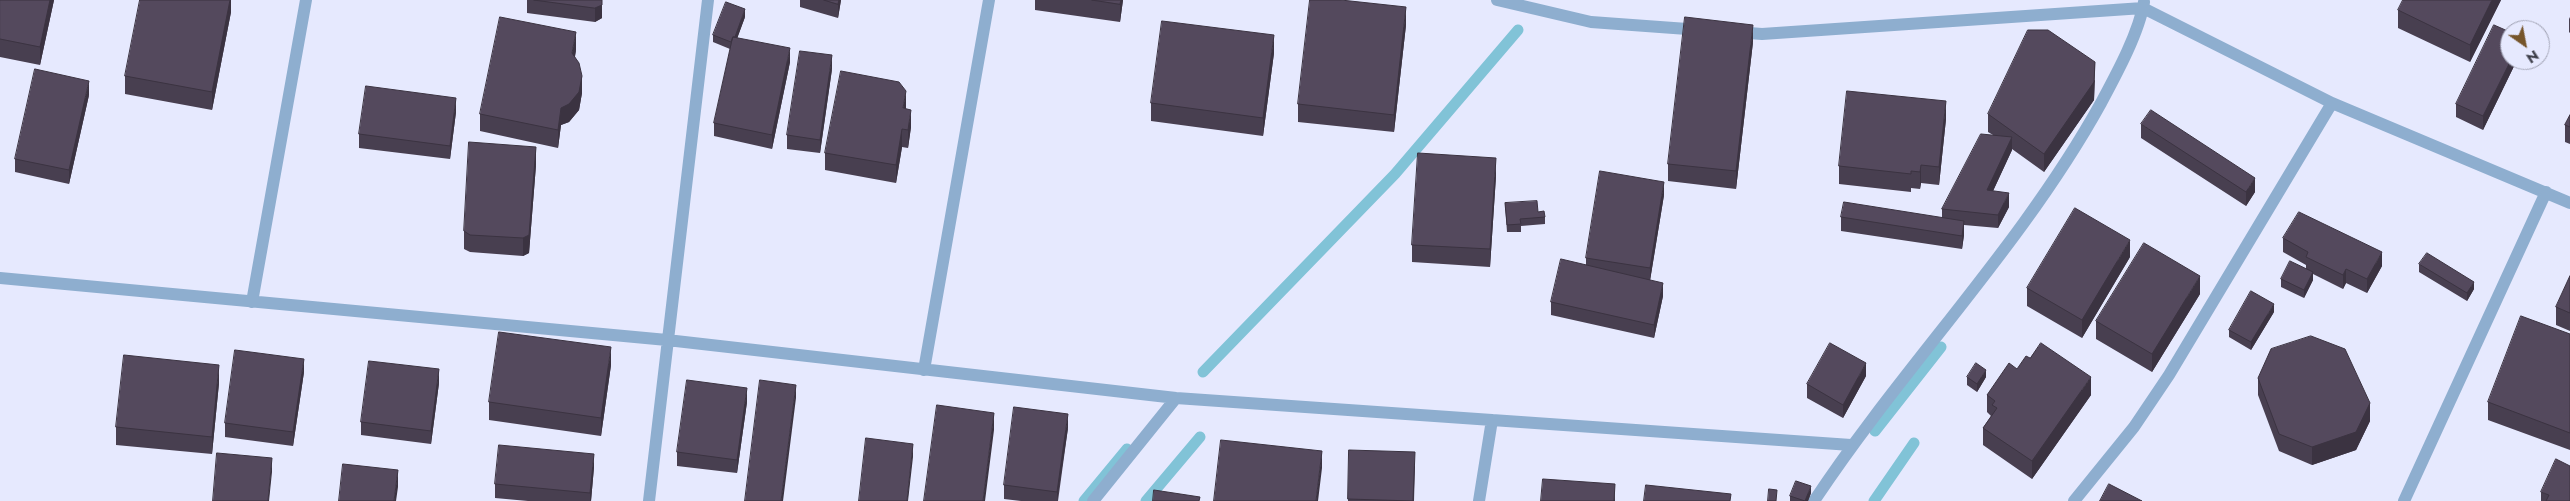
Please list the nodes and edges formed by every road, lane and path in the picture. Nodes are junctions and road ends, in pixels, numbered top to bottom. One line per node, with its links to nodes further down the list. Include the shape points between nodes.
1 (306, 0): 10 (street)
2 (708, 0): 11 (street)
3 (989, 0): 12 (street)
4 (1497, 0): 5 (street, via 1591,22 1762,34)
5 (2144, 4): 6 (street); 15 (street, via 2119,70 2081,139 2034,208)
6 (2332, 103): 7 (street); 20 (street, via 2169,375 2134,427)
7 (2546, 192): 8 (street); 21 (street)
8 (2570, 203)
9 (0, 278): 10 (street)
10 (252, 302): 11 (street)
11 (667, 340): 12 (street); 16 (street)
12 (924, 370): 13 (street)
13 (1176, 398): 14 (street); 17 (street)
14 (1492, 420): 15 (street); 18 (street)
15 (1851, 445): 19 (street)
16 (649, 501)
17 (1093, 501)
18 (1479, 501)
19 (1814, 501)
20 (2074, 501)
21 (2404, 501)

